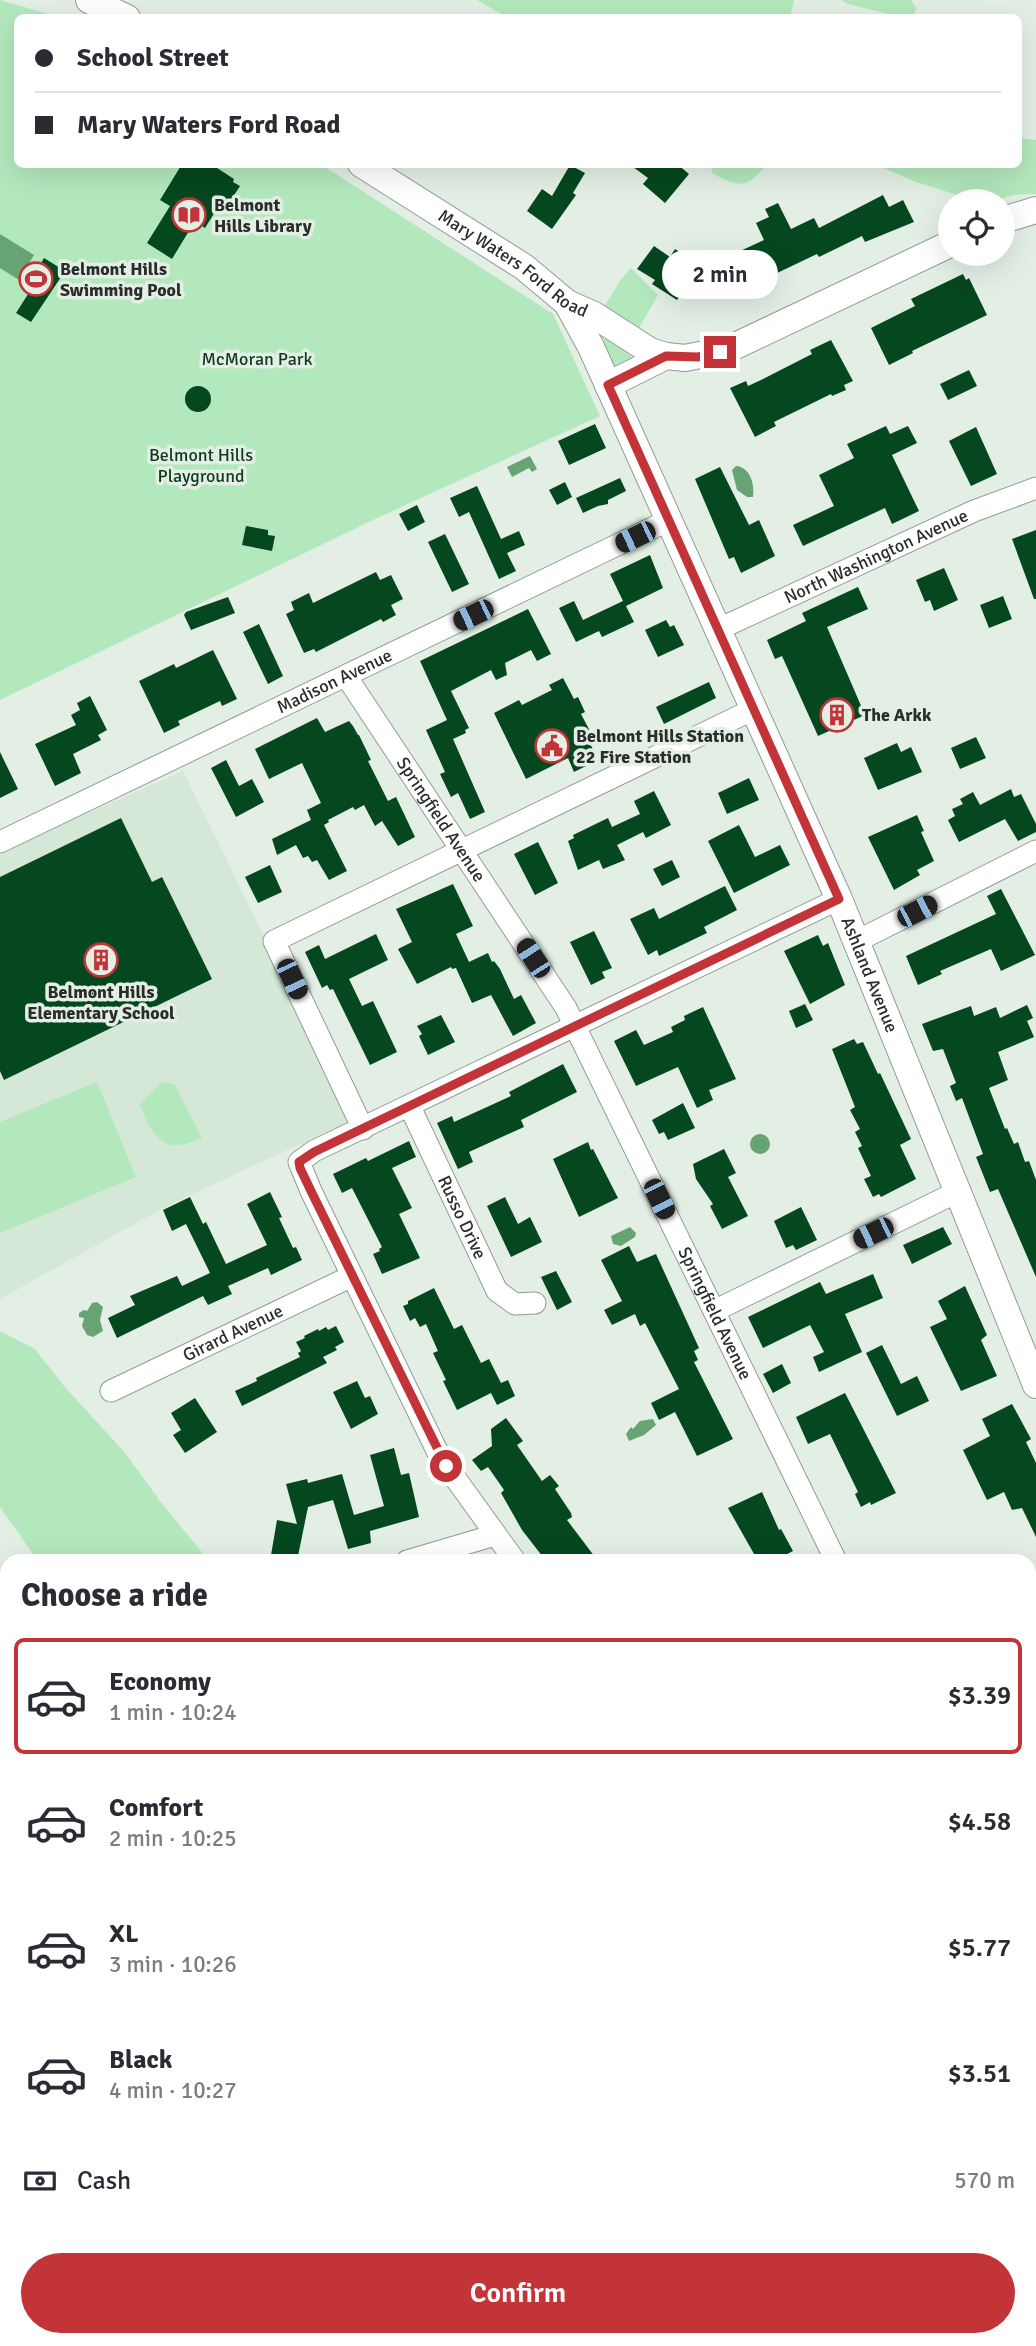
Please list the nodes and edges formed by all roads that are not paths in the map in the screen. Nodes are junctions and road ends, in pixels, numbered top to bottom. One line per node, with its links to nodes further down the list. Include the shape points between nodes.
1 (89, 0): 2 (street)
2 (119, 14)
3 (367, 168): 7 (street, Mary Waters Ford Road, via 524,267)
4 (1036, 210): 5 (street)
5 (1015, 216)
6 (938, 250): 8 (street, Mary Waters Ford Road, via 729,349 698,357)
7 (568, 303): 8 (street, Mary Waters Ford Road); 9 (street, Ashland Avenue)
8 (666, 356): 9 (street, Mary Waters Ford Road)
9 (608, 385): 11 (street, Ashland Avenue)
10 (1036, 488): 12 (street, North Washington Avenue, via 966,515)
11 (669, 520): 12 (street, Ashland Avenue); 13 (street, Madison Avenue)
12 (719, 629): 14 (street, Ashland Avenue)
13 (346, 676): 15 (street, Madison Avenue); 16 (street, Springfield Avenue)
14 (754, 709): 16 (street); 18 (street, Ashland Avenue)
15 (0, 842)
16 (462, 850): 20 (street, Springfield Avenue); 22 (street, via 274,941)
17 (1036, 852): 19 (street)
18 (839, 899): 19 (street, Ashland Avenue); 20 (street)
19 (856, 941): 23 (street, Ashland Avenue)
20 (575, 1026): 21 (street); 26 (street, Springfield Avenue)
21 (410, 1107): 22 (street); 25 (street, Russo Drive, via 497,1291 514,1304)
22 (363, 1129): 24 (street, via 299,1162)
23 (957, 1192): 26 (street); 27 (street, Ashland Avenue)
24 (352, 1276): 28 (street, Girard Avenue); 29 (street, via 440,1457)
25 (535, 1303)
26 (714, 1311): 32 (street, Springfield Avenue)
27 (1036, 1385)
28 (111, 1391)
29 (495, 1535): 30 (street); 31 (street)
30 (431, 1554)
31 (510, 1554)
32 (833, 1554)

